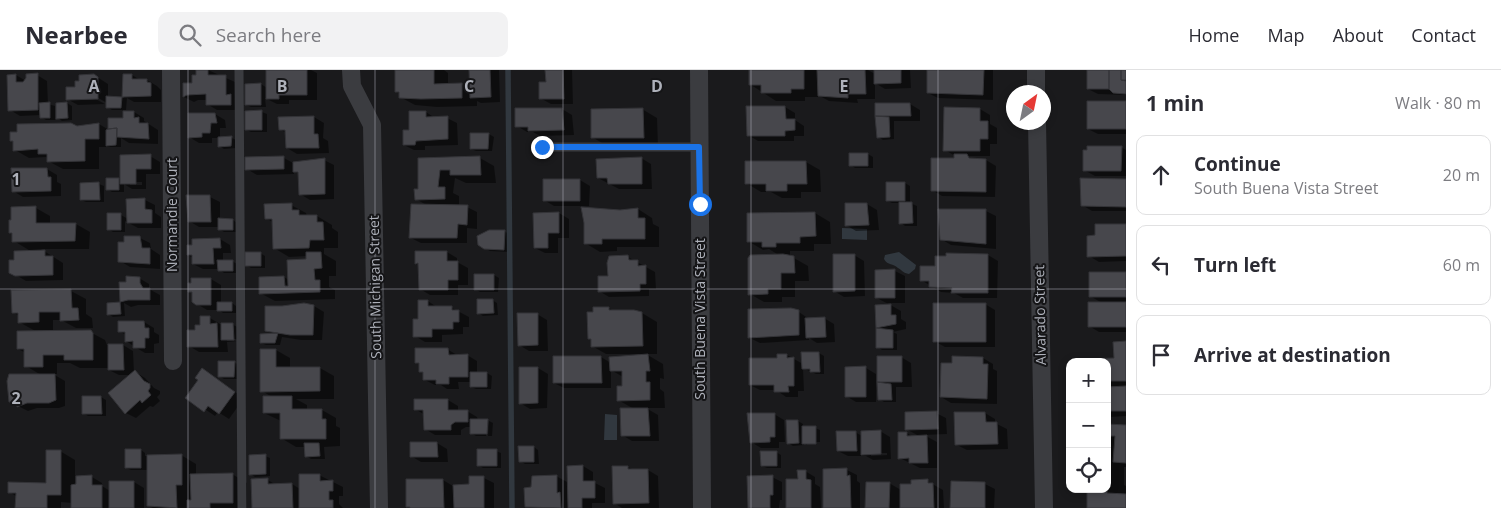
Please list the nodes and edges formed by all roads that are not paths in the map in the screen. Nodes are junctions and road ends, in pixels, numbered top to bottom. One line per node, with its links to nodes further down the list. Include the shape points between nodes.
1 (171, 70): 10 (street, Normandie Court)
2 (239, 70): 11 (lane)
3 (351, 70): 12 (street, South Michigan Street, via 352,86 372,125)
4 (699, 70): 9 (street, South Buena Vista Street)
5 (1036, 70): 6 (street)
6 (1036, 85)
7 (1036, 130): 14 (street, Alvarado Street)
8 (542, 147): 9 (lane)
9 (699, 147): 13 (street, South Buena Vista Street)
10 (173, 361)
11 (242, 508)
12 (379, 508)
13 (702, 508)
14 (1044, 508)

